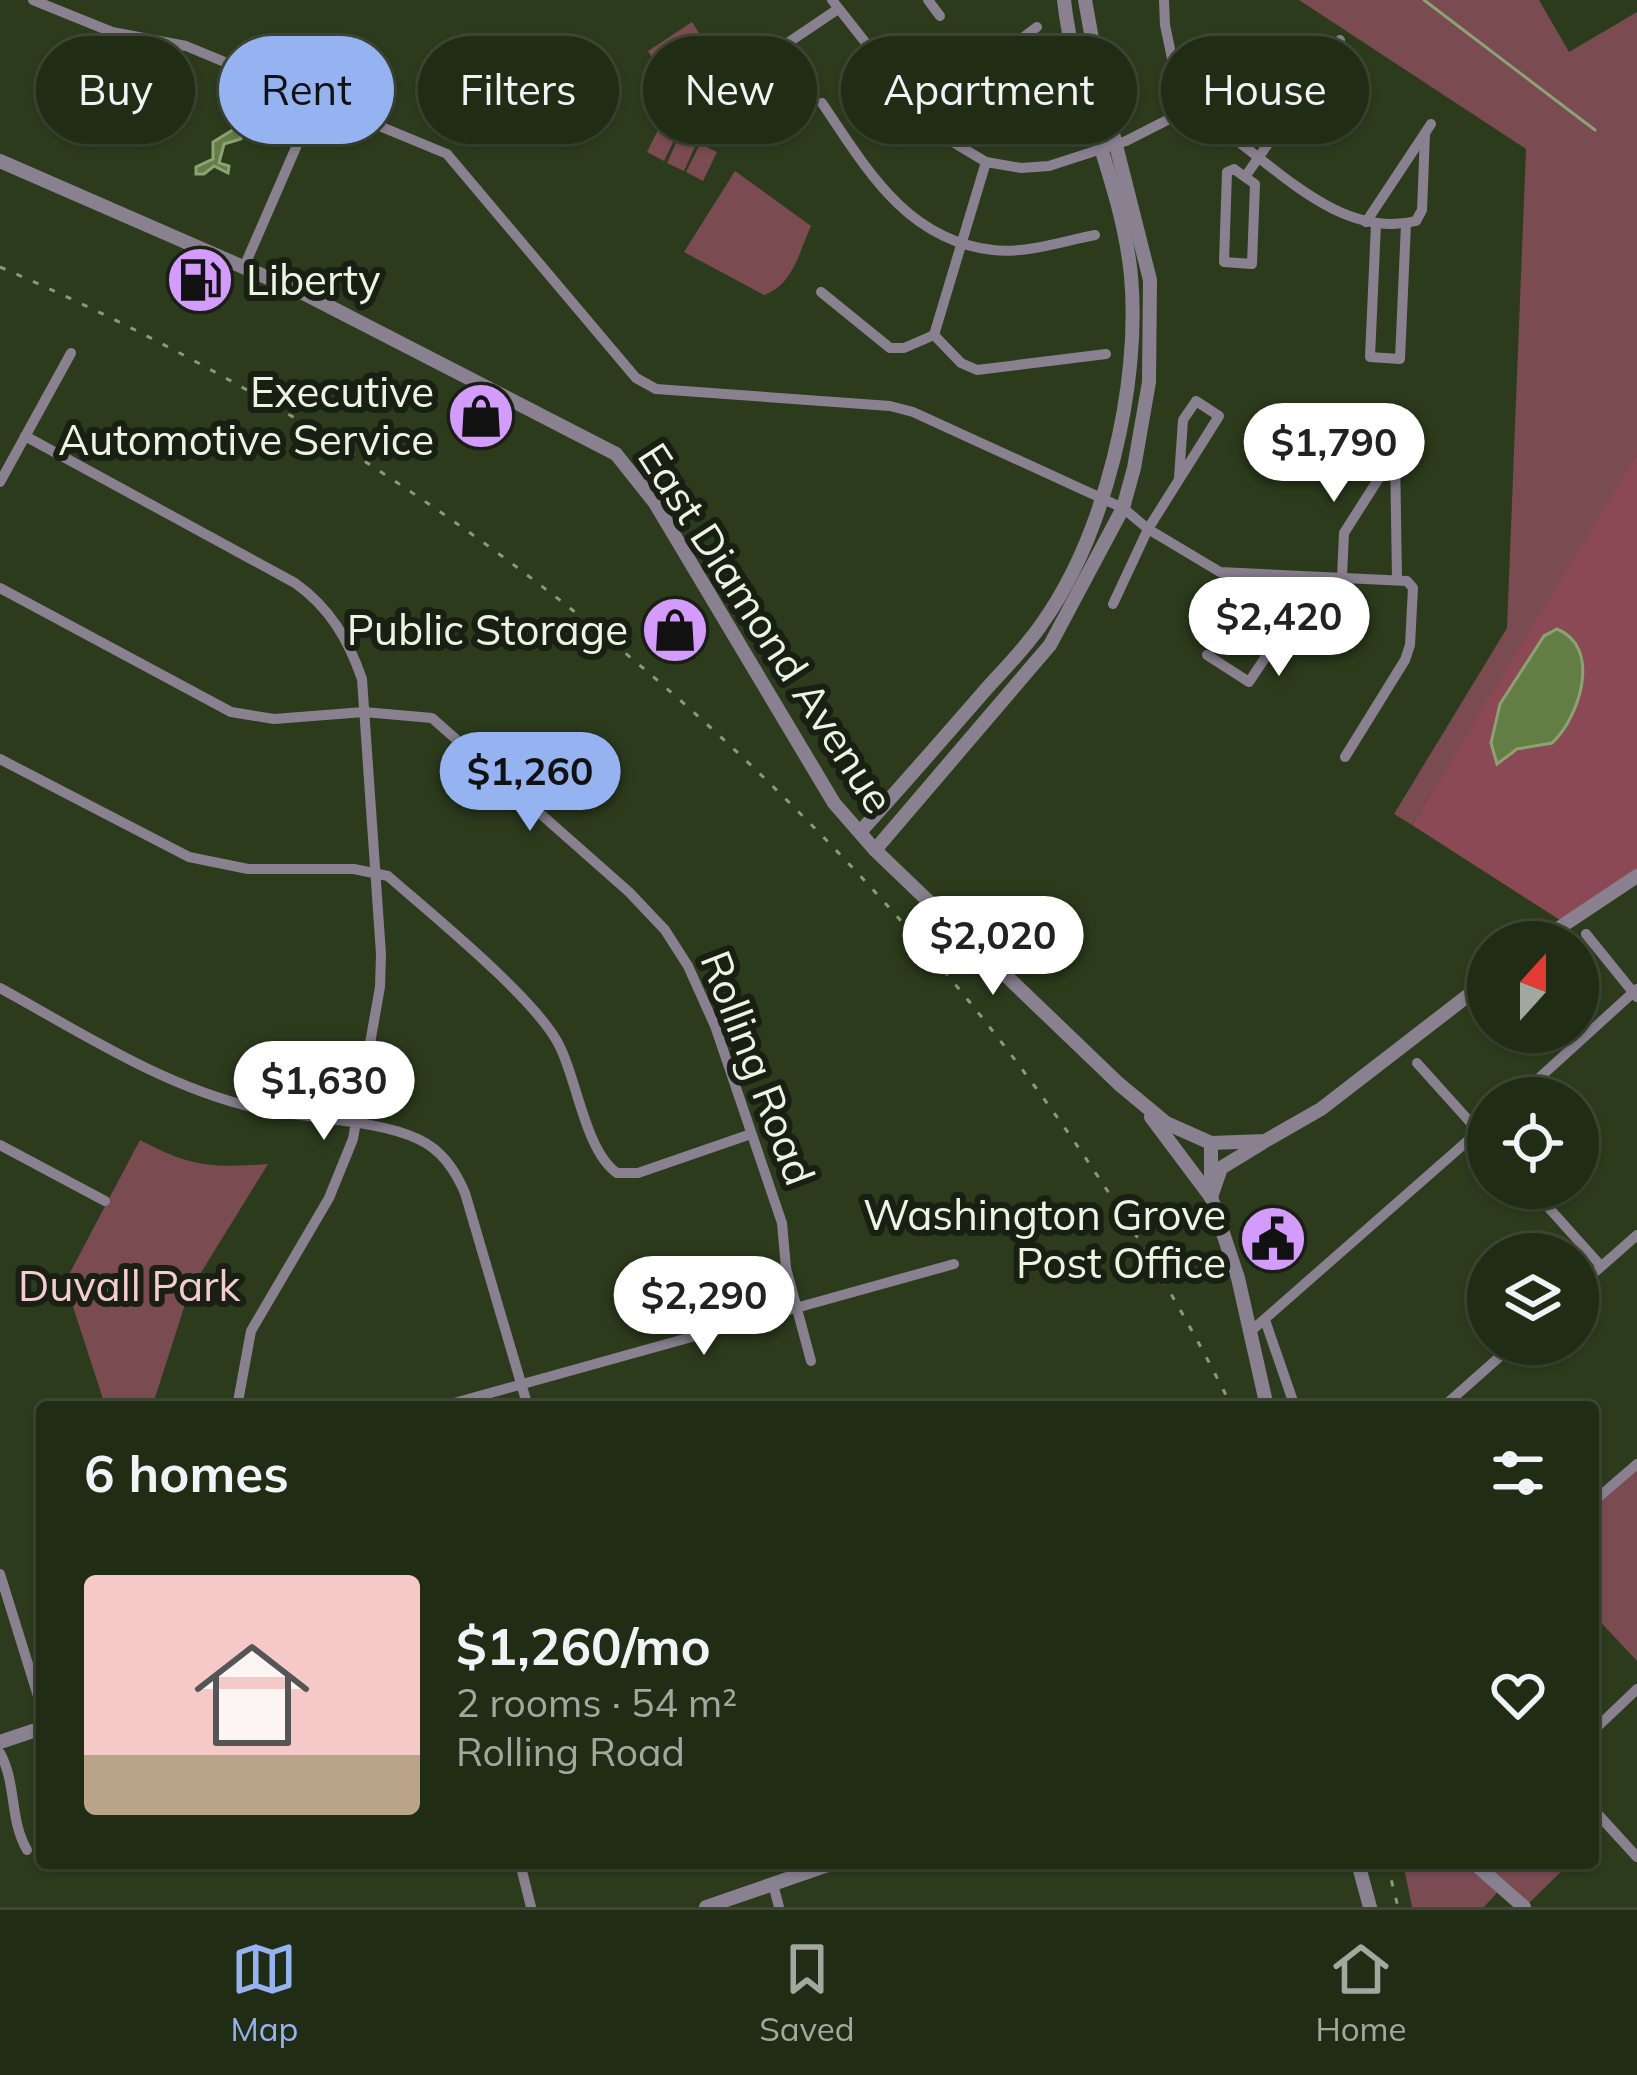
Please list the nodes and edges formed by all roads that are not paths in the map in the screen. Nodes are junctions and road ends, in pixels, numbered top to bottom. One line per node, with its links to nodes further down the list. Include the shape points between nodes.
1 (33, 0): 14 (street, via 112,32)
2 (928, 0): 7 (street)
3 (1064, 0): 22 (street)
4 (1085, 0): 12 (street)
5 (1164, 0): 13 (street)
6 (835, 4): 9 (street); 10 (street)
7 (940, 16)
8 (1036, 27): 11 (street)
9 (792, 36)
10 (860, 36)
11 (1024, 36)
12 (1092, 36)
13 (1167, 36)
14 (219, 59)
15 (822, 103): 30 (street, via 904,212)
16 (394, 132): 39 (street, via 447,154 636,378 656,389 890,406)
17 (297, 144): 31 (street)
18 (951, 144): 25 (street)
19 (1118, 144): 22 (street); 40 (street, via 1150,280 1152,347)
20 (1241, 144): 23 (street)
21 (1270, 144): 23 (street)
22 (1100, 150): 25 (street, via 1035,168); 39 (street, via 1131,277 1126,412)
23 (1261, 158): 26 (street); 27 (street, via 1337,212)
24 (0, 161): 31 (street, East Diamond Avenue)
25 (986, 162): 30 (street)
26 (1246, 177): 26 (street, via 1227,172 1225,262 1252,263 1255,184)
27 (1371, 223): 28 (street); 28 (street, via 1428,129 1422,210); 28 (street, via 1370,357 1400,358)
28 (1406, 224)
29 (1095, 235): 30 (street, via 1019,249)
30 (961, 242): 33 (street)
31 (244, 267): 51 (street, East Diamond Avenue, via 616,454 655,503 834,803)
32 (821, 292): 33 (street, via 890,348)
33 (934, 335): 35 (street, via 977,370)
34 (71, 353): 36 (street)
35 (1106, 354)
36 (25, 436): 38 (street); 48 (street, via 309,593 351,646)
37 (1179, 478): 37 (street, via 1219,416 1196,400 1183,420); 41 (street)
38 (0, 482)
39 (1101, 497): 40 (street); 51 (street, via 1042,626)
40 (1124, 508): 41 (street); 52 (street, via 1050,645)
41 (1148, 529): 43 (street, via 1220,572); 46 (street)
42 (1342, 577): 43 (street); 44 (street); 44 (street, via 1344,532 1395,453)
43 (1318, 578): 47 (street, via 1249,682)
44 (1402, 580): 49 (street, via 1413,588 1410,645)
45 (0, 588): 48 (street, Rolling Road, via 231,712 274,719)
46 (1112, 604)
47 (1207, 655)
48 (364, 712): 53 (street); 65 (street, Rolling Road, via 432,718 449,730 665,931 706,1006)
49 (1346, 758)
50 (0, 759): 53 (street, via 203,861)
51 (860, 832): 52 (street, East Diamond Avenue)
52 (875, 850): 62 (street, East Diamond Avenue)
53 (377, 871): 64 (street, via 380,987); 65 (street, via 546,1024 609,1167 627,1175)
54 (1637, 876): 55 (street)
55 (1570, 921)
56 (1599, 949): 58 (street)
57 (0, 988): 64 (street, via 184,1085 255,1108)
58 (1636, 993): 61 (street)
59 (1467, 996): 66 (street, via 1321,1109)
60 (1417, 1063): 63 (street)
61 (1540, 1077)
62 (1145, 1107): 68 (street, East Diamond Avenue); 70 (street)
63 (1467, 1111)
64 (357, 1125): 81 (street, via 419,1139 455,1171); 82 (street, via 329,1198 251,1331)
65 (752, 1134): 76 (street, Rolling Road, via 782,1222)
66 (1265, 1141): 68 (street); 70 (street, via 1221,1168)
67 (1467, 1141): 77 (street)
68 (1206, 1142): 70 (street)
69 (0, 1145): 71 (street)
70 (1208, 1192): 78 (street)
71 (105, 1201)
72 (1550, 1209): 75 (street)
73 (1637, 1234): 75 (street)
74 (954, 1264): 76 (street)
75 (1601, 1266)
76 (796, 1308): 79 (street, Rolling Road); 81 (street)
77 (1265, 1320): 78 (street); 86 (street)
78 (1251, 1331): 85 (street)
79 (811, 1360)
80 (1490, 1365): 87 (street)
81 (521, 1384): 83 (street); 84 (street)
82 (238, 1401)
83 (461, 1401)
84 (526, 1401)
85 (1266, 1401)
86 (1293, 1401)
87 (1450, 1401)
88 (1637, 1464): 89 (street)
89 (1599, 1497)
90 (0, 1574): 92 (street)
91 (1637, 1689): 93 (street)
92 (36, 1690)
93 (1599, 1725)
94 (36, 1730): 95 (street)
95 (0, 1742)
96 (0, 1754): 98 (street)
97 (1599, 1815): 99 (street)
98 (27, 1850)
99 (1637, 1857)
100 (522, 1869): 105 (street)
101 (817, 1869): 104 (street)
102 (1360, 1869): 108 (street)
103 (1481, 1869): 109 (street)
104 (773, 1884): 106 (street); 107 (street)
105 (531, 1907)
106 (706, 1907)
107 (779, 1907)
108 (1370, 1907)
109 (1524, 1907)

